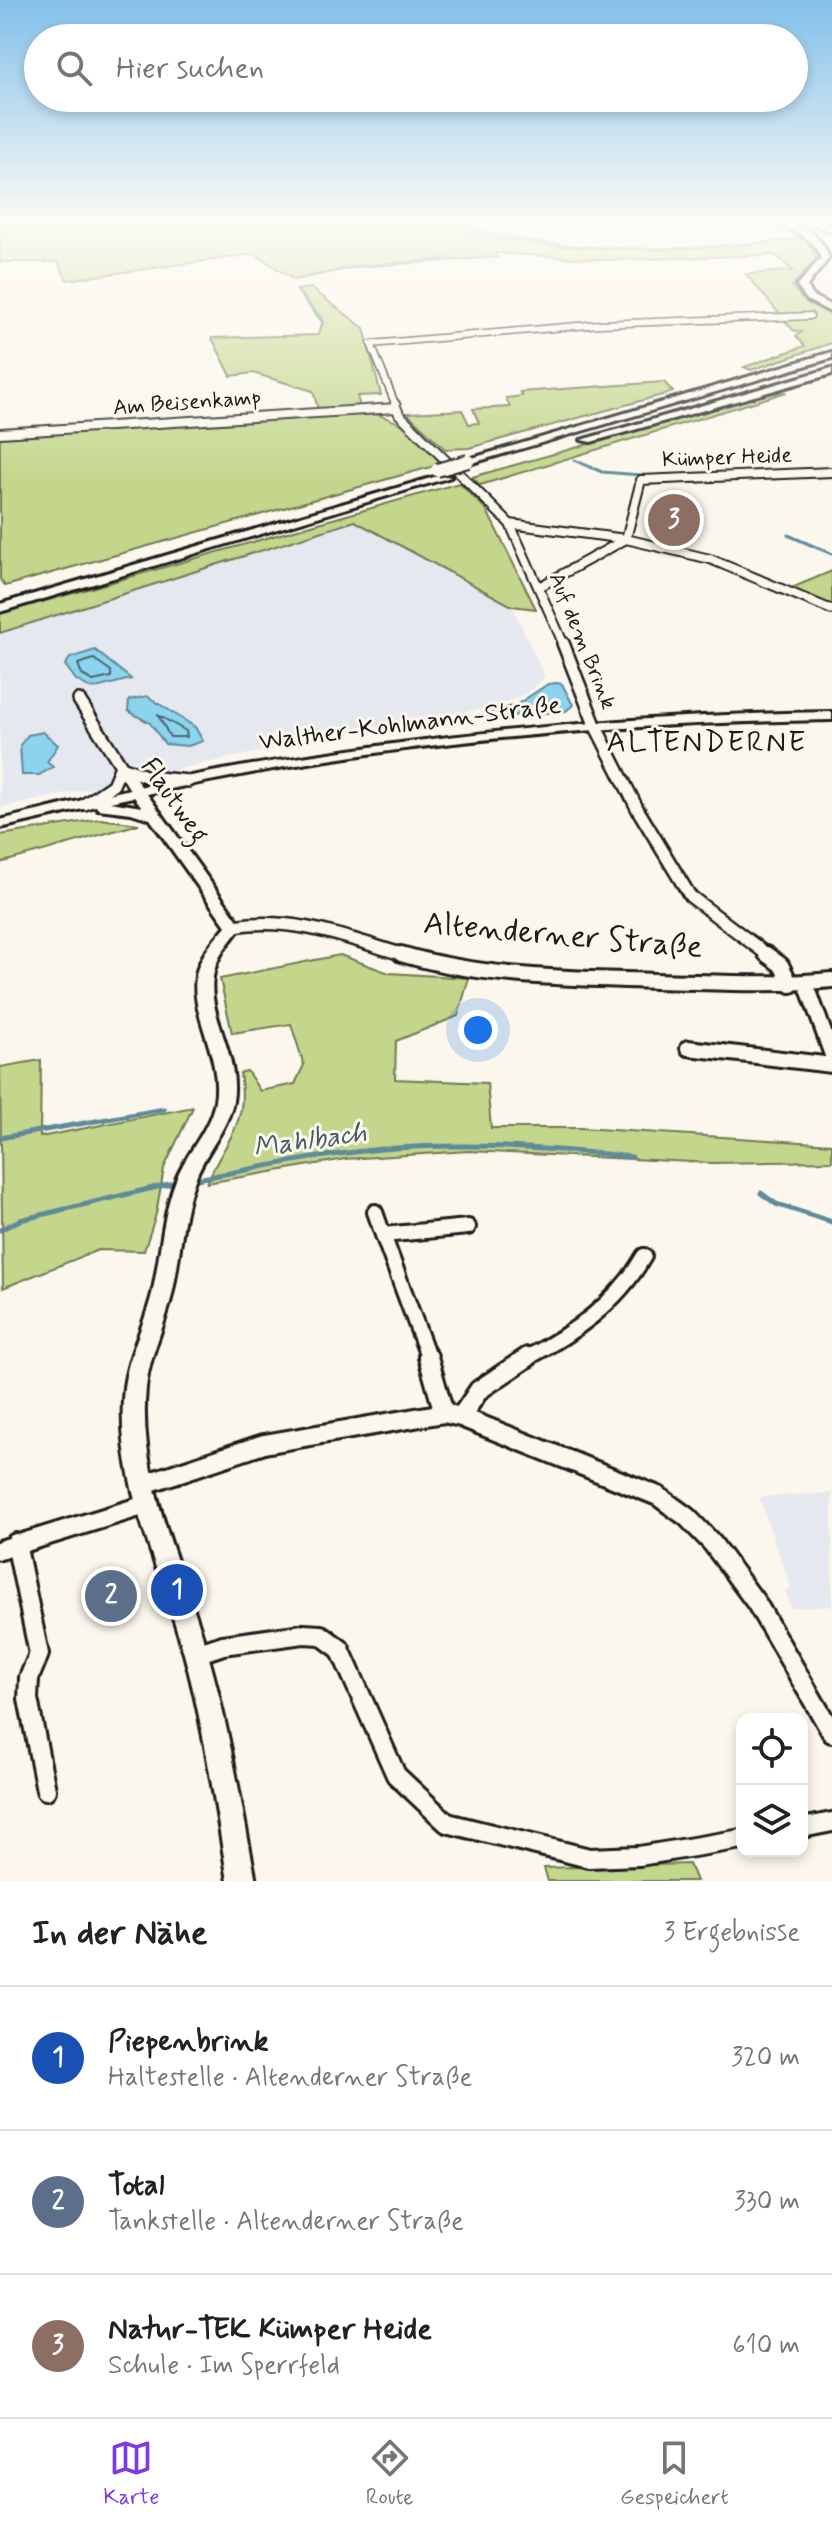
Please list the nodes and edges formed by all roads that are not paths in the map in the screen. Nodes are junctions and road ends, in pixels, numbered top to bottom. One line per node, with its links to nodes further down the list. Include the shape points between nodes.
1 (810, 316): 6 (street, Auf dem Brink, via 600,324 372,348)
2 (832, 345): 7 (highway)
3 (832, 355): 7 (highway)
4 (832, 362): 9 (highway)
5 (832, 373): 9 (highway)
6 (398, 411): 8 (street, Am Beisenkamp); 13 (street, Auf dem Brink)
7 (642, 412): 10 (highway)
8 (0, 433)
9 (545, 448): 10 (highway)
10 (472, 464): 12 (highway)
11 (832, 472): 14 (street, Kümper Heide, via 641,480)
12 (441, 473): 16 (highway); 17 (highway)
13 (510, 524): 14 (street); 15 (street, Auf dem Brink)
14 (626, 539): 15 (street); 18 (street, via 728,565)
15 (539, 587): 21 (street, Auf dem Brink)
16 (0, 596)
17 (0, 608)
18 (832, 610)
19 (79, 700): 22 (street, Flautweg)
20 (832, 716): 21 (main road, Walther-Kohlmann-Straße)
21 (595, 725): 23 (main road, Walther-Kohlmann-Straße, via 396,746); 31 (street, Auf dem Brink, via 638,810 693,900 781,965)
22 (121, 766): 23 (street, via 148,777); 24 (street, Flautweg); 25 (street, via 113,785)
23 (188, 781): 24 (main road, Walther-Kohlmann-Straße); 26 (main road, via 165,798)
24 (138, 792): 25 (main road, Walther-Kohlmann-Straße); 26 (main road, Flautweg)
25 (85, 804): 26 (main road); 27 (main road, Walther-Kohlmann-Straße)
26 (156, 817): 28 (main road, Flautweg)
27 (0, 824)
28 (234, 926): 31 (street, Altenderner Straße, via 291,923 410,959 468,968); 40 (main road, via 218,943 203,982 225,1090 215,1127 187,1176 158,1314 135,1384 136,1438)
29 (832, 980): 30 (street, Altenderner Straße)
30 (806, 983): 31 (street, Altenderner Straße); 33 (street)
31 (791, 985)
32 (688, 1048): 34 (street)
33 (832, 1055)
34 (832, 1065)
35 (375, 1212): 37 (street)
36 (468, 1227): 37 (street)
37 (383, 1235): 39 (street)
38 (644, 1256): 39 (street, via 600,1309 568,1335 496,1377)
39 (453, 1415): 40 (street, via 264,1444); 43 (street, via 674,1506 734,1570)
40 (147, 1494): 41 (street); 42 (main road)
41 (5, 1546): 44 (street, via 39,1654 29,1678 28,1699)
42 (196, 1654): 47 (street, via 223,1645 321,1635 340,1649 396,1775 447,1823 589,1858 639,1856); 48 (main road)
43 (832, 1733)
44 (46, 1790)
45 (832, 1822): 46 (street)
46 (808, 1827)
47 (736, 1840)
48 (242, 1881)

